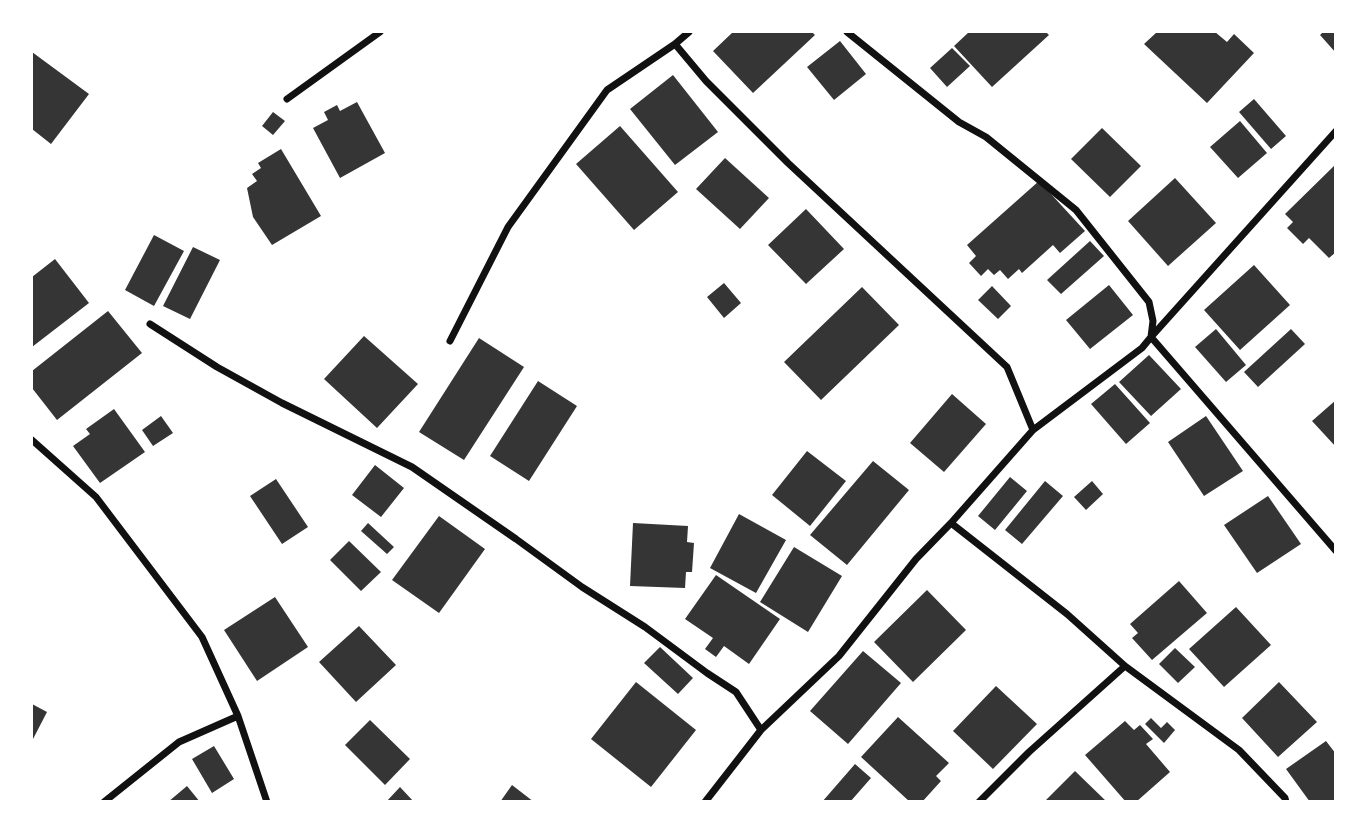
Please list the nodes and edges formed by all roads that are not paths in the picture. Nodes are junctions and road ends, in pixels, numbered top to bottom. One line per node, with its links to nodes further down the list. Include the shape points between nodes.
1 (380, 32): 5 (street)
2 (689, 32): 4 (street)
3 (847, 32): 8 (street, via 1076,210 1149,302)
4 (675, 44): 9 (street, via 607,90 508,227); 10 (street, via 788,163 1007,367)
5 (288, 99)
6 (1335, 131): 8 (street)
7 (150, 324): 16 (street, via 282,403 411,467 736,692)
8 (1151, 337): 10 (street); 13 (street)
9 (450, 341)
10 (1033, 430): 12 (street)
11 (32, 440): 15 (street, via 96,497 202,637)
12 (951, 523): 14 (street, via 1068,614); 16 (street, via 916,559 839,656)
13 (1335, 551)
14 (1125, 666): 20 (street); 21 (street, via 1239,750)
15 (238, 716): 17 (street, via 178,742); 18 (street)
16 (761, 730): 19 (street)
17 (104, 802)
18 (267, 802)
19 (705, 802)
20 (979, 802)
21 (1286, 802)

